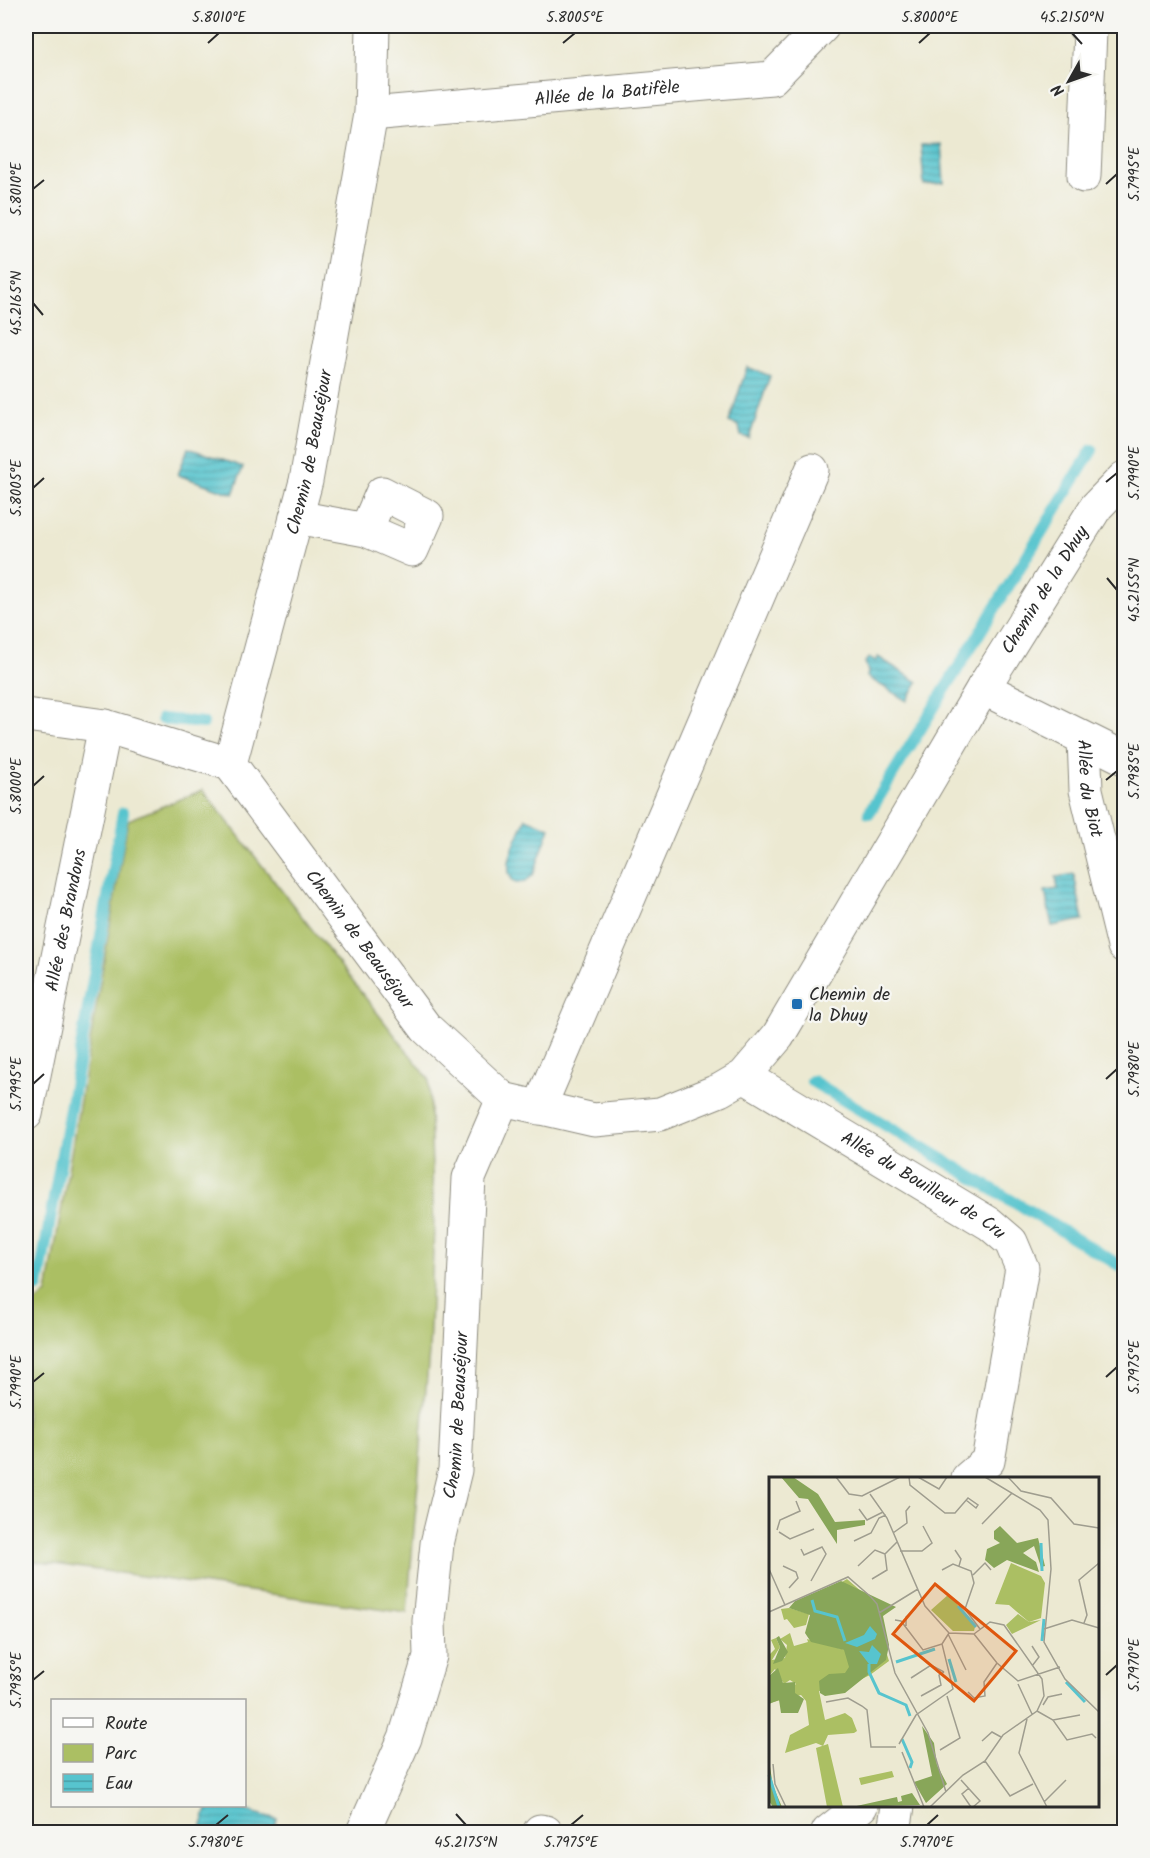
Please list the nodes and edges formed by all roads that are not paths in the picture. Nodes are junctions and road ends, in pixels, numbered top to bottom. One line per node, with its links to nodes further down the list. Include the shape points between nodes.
1 (372, 26): 4 (street, Chemin de Beauséjour)
2 (823, 26): 4 (street, Allée de la Batifèle, via 772,78)
3 (1084, 26): 5 (street, via 1090,31)
4 (370, 114): 8 (street, Chemin de Beauséjour, via 306,481)
5 (1084, 176)
6 (812, 470): 19 (street)
7 (1125, 478): 10 (street, Chemin de la Dhuy, via 1096,507)
8 (296, 517): 9 (street); 15 (street, Chemin de Beauséjour)
9 (366, 530)
10 (983, 688): 13 (street, Allée du Biot); 17 (street, Chemin de la Dhuy, via 778,1036)
11 (26, 715): 12 (street)
12 (105, 726): 15 (street); 20 (street, Allée des Brandons)
13 (1084, 739): 14 (street); 16 (street, Allée du Biot, via 1086,790)
14 (1125, 758)
15 (230, 764): 18 (street, Chemin de Beauséjour, via 426,1028)
16 (1125, 946)
17 (744, 1076): 19 (street, Chemin de la Dhuy, via 660,1114 594,1120); 21 (street, Allée du Bouilleur de Cru, via 990,1224 1011,1242 1022,1268 988,1461)
18 (503, 1099): 19 (street, Chemin de la Dhuy); 24 (street, Chemin de Beauséjour, via 469,1178 455,1470 436,1553 429,1621 430,1656 405,1738)
19 (539, 1108)
20 (26, 1114)
21 (970, 1477)
22 (860, 1807): 25 (street)
23 (898, 1807): 26 (street)
24 (363, 1833)
25 (828, 1833)
26 (894, 1833)

